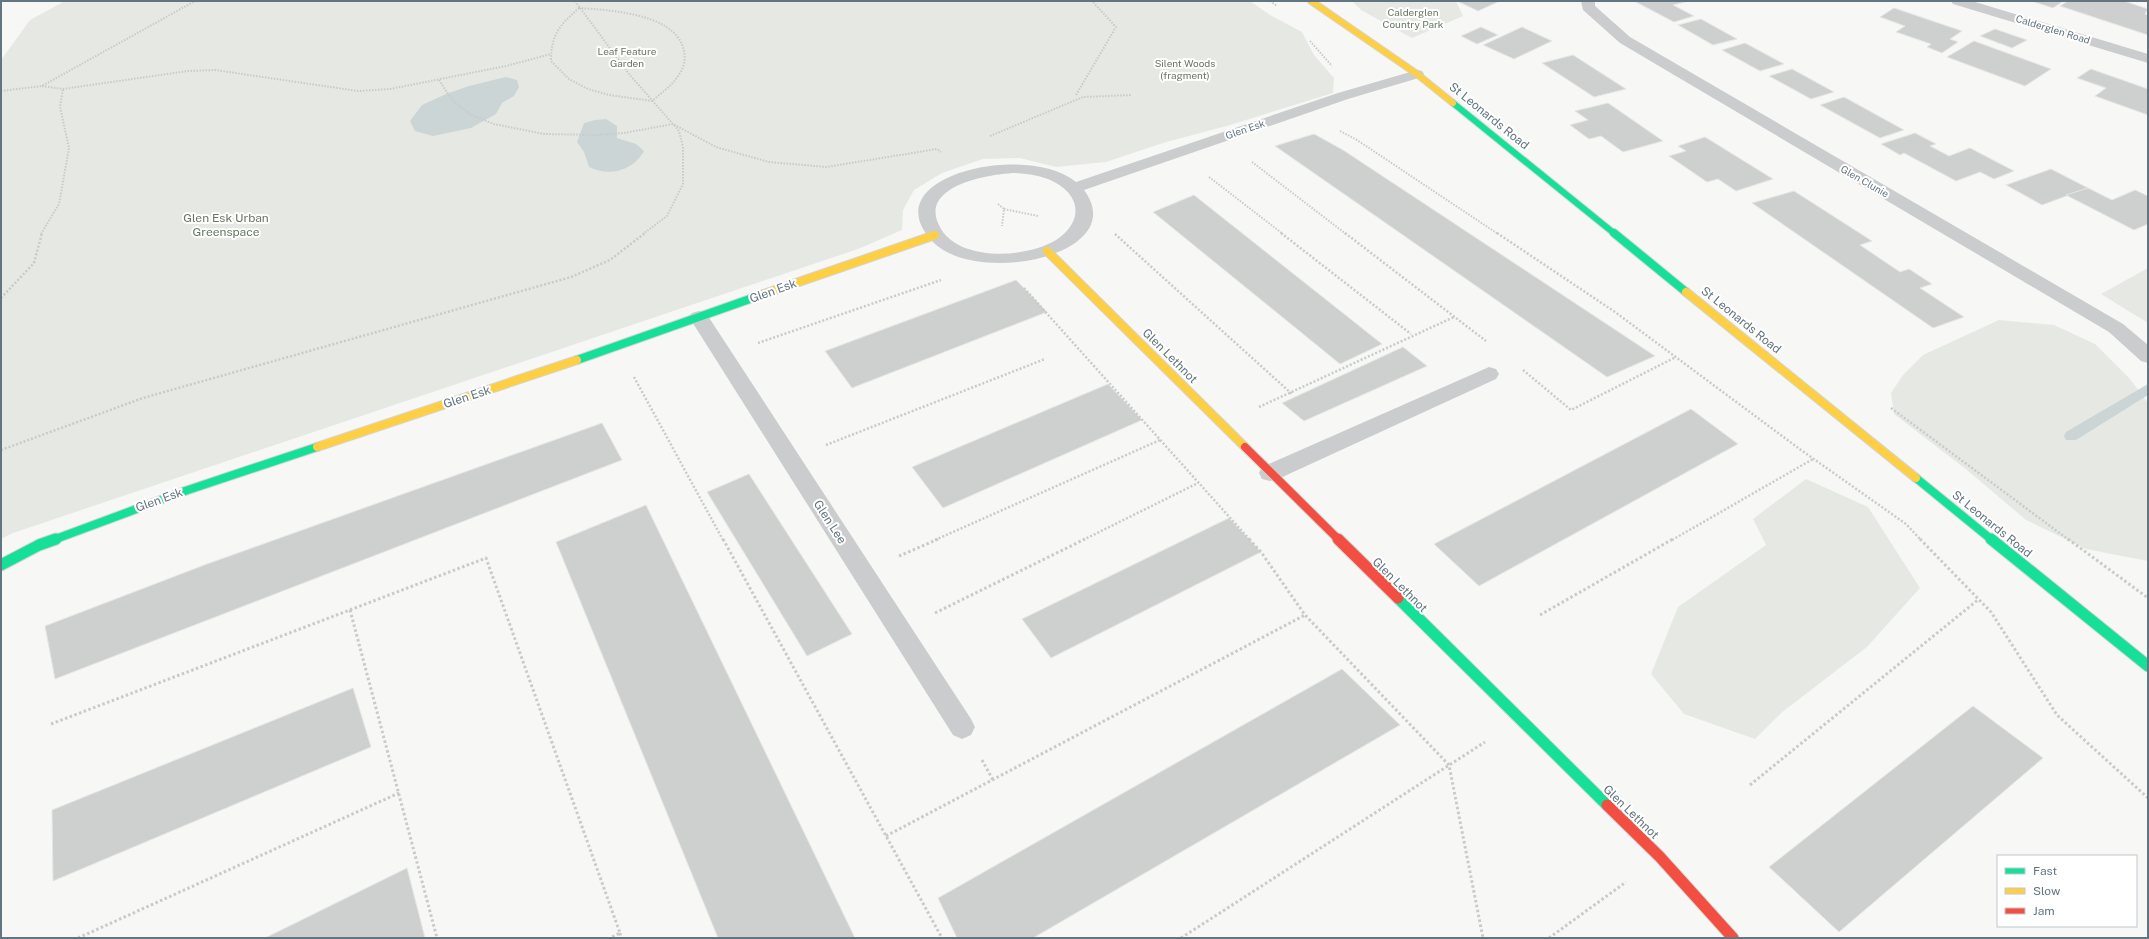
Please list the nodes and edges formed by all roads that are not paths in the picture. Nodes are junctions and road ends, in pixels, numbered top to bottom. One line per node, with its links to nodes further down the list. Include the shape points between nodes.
1 (1311, 1): 5 (street, St Leonards Road)
2 (1588, 1): 10 (street, Glen Clunie, via 1588,7 1625,40 2116,328)
3 (1958, 1): 4 (street, Calderglen Road)
4 (2148, 58)
5 (1417, 74): 6 (street, Glen Esk, via 1354,92); 14 (street, St Leonards Road)
6 (1075, 188): 7 (street, via 1059,178 1038,171 1015,168 991,169 968,174 935,194 928,208 927,222); 8 (street, via 1084,201 1086,215 1070,239)
7 (935, 235): 8 (street, via 946,245 980,257 1024,257); 9 (street, Glen Esk, via 902,244)
8 (1047, 251): 12 (street, Glen Lethnot)
9 (699, 317): 13 (street, Glen Esk, via 617,347 186,491 39,545); 15 (street, Glen Lee)
10 (2148, 356)
11 (1489, 374): 12 (street)
12 (1270, 473): 16 (street, Glen Lethnot, via 1660,857)
13 (1, 565)
14 (2148, 666)
15 (962, 727)
16 (1733, 938)

